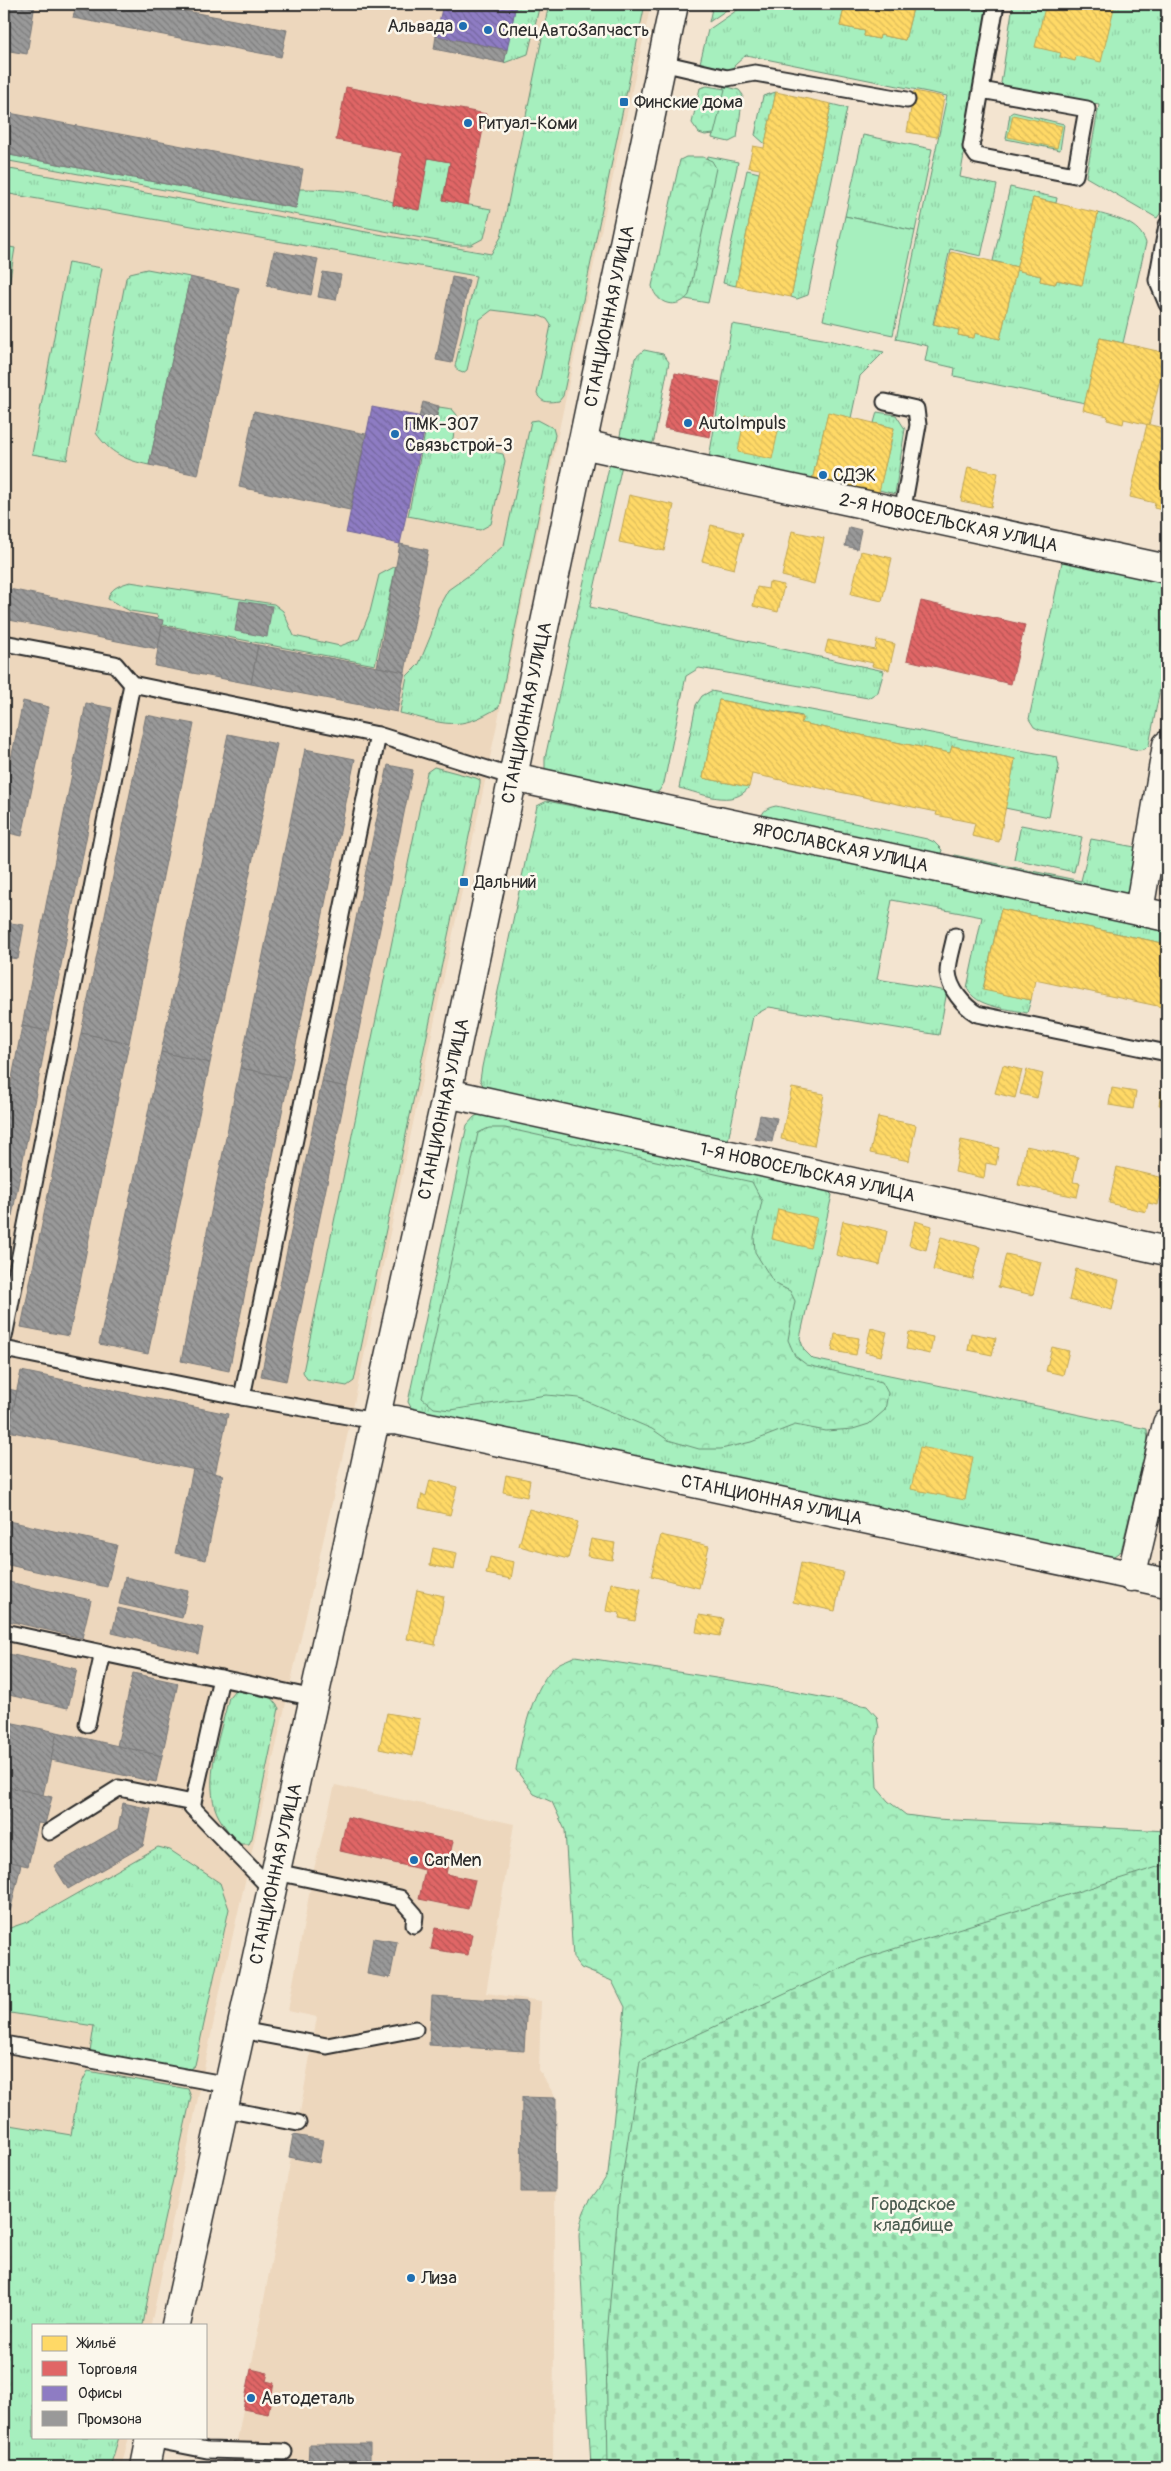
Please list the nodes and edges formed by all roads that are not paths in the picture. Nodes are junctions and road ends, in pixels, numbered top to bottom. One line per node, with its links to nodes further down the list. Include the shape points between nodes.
1 (674, 4): 3 (street, СТАНЦИОННАЯ УЛИЦА)
2 (996, 4): 4 (lane)
3 (662, 63): 5 (lane, via 727,78 755,73); 9 (street, СТАНЦИОННАЯ УЛИЦА)
4 (981, 90): 4 (lane, via 1087,109 1075,174 977,156 971,147)
5 (907, 100)
6 (1167, 224): 7 (lane, via 1157,280)
7 (1167, 304)
8 (885, 402): 10 (lane, via 916,409 918,417)
9 (582, 444): 10 (street, 2-Я НОВОСЕЛЬСКАЯ УЛИЦА); 16 (street, СТАНЦИОННАЯ УЛИЦА)
10 (902, 513): 11 (street, 2-Я НОВОСЕЛЬСКАЯ УЛИЦА)
11 (1167, 569)
12 (4, 643): 13 (lane, via 115,664)
13 (132, 684): 14 (lane); 23 (lane)
14 (378, 734): 16 (lane); 25 (lane)
15 (1167, 745): 17 (street)
16 (513, 777): 17 (street, ЯРОСЛАВСКАЯ УЛИЦА); 21 (street, СТАНЦИОННАЯ УЛИЦА)
17 (1139, 910): 18 (street, ЯРОСЛАВСКАЯ УЛИЦА)
18 (1167, 917)
19 (955, 936): 20 (lane, via 948,973 954,991 966,1007 977,1014)
20 (1167, 1053)
21 (447, 1093): 22 (street, 1-Я НОВОСЕЛЬСКАЯ УЛИЦА); 26 (street, СТАНЦИОННАЯ УЛИЦА)
22 (1167, 1251)
23 (4, 1337)
24 (4, 1349): 25 (lane)
25 (242, 1397): 26 (lane)
26 (375, 1421): 28 (street, СТАНЦИОННАЯ УЛИЦА, via 396,1420); 33 (street, СТАНЦИОННАЯ УЛИЦА)
27 (1167, 1424): 28 (street)
28 (1131, 1577): 29 (street, СТАНЦИОННАЯ УЛИЦА)
29 (1167, 1583)
30 (4, 1632): 31 (lane)
31 (103, 1653): 32 (lane); 34 (lane)
32 (221, 1678): 33 (lane); 35 (lane)
33 (314, 1698): 37 (street, СТАНЦИОННАЯ УЛИЦА)
34 (88, 1724)
35 (193, 1803): 36 (lane, via 119,1788); 37 (lane, via 192,1807)
36 (49, 1832)
37 (274, 1881): 38 (lane, via 400,1898 415,1915); 40 (street, СТАНЦИОННАЯ УЛИЦА)
38 (414, 1925)
39 (415, 2029): 40 (lane, via 327,2046)
40 (241, 2030): 42 (street, СТАНЦИОННАЯ УЛИЦА)
41 (4, 2044): 42 (lane)
42 (226, 2097): 43 (lane); 44 (street, СТАНЦИОННАЯ УЛИЦА)
43 (298, 2123)
44 (176, 2324)
45 (151, 2438): 46 (lane, via 207,2450); 47 (street)
46 (284, 2452)
47 (145, 2467)

